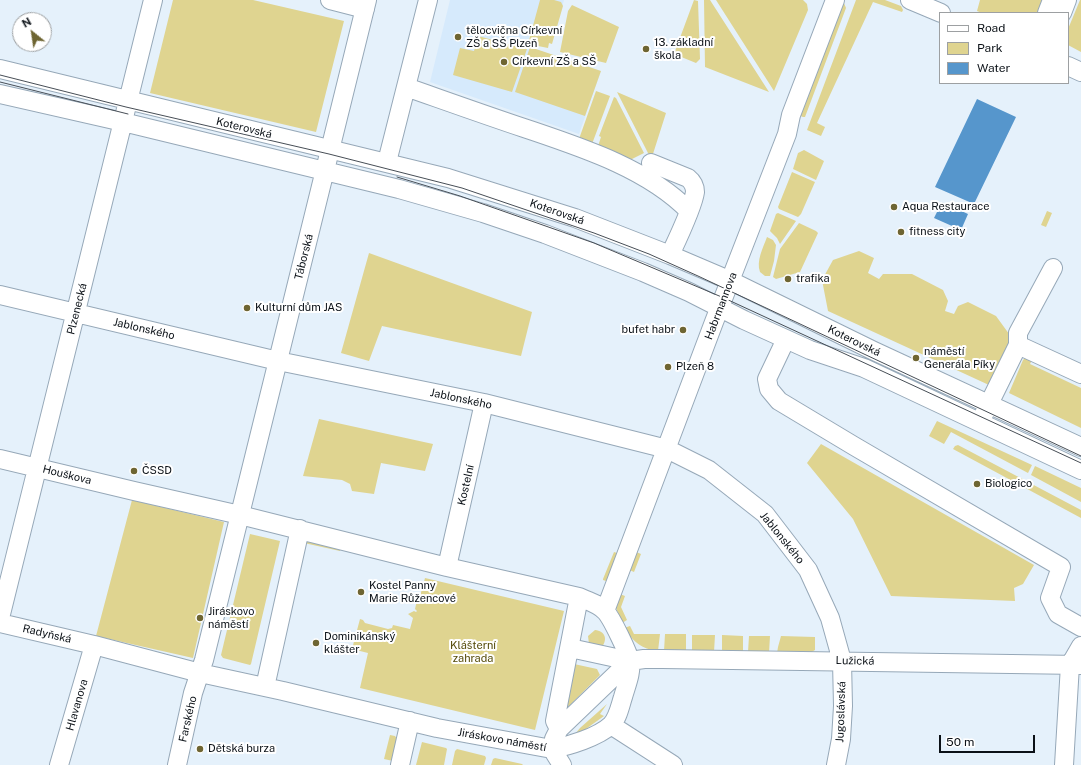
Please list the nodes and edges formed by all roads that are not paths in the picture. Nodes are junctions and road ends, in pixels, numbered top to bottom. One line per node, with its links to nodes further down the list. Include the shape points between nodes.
1 (153, 0): 17 (street, Plzenecká)
2 (330, 0): 8 (street)
3 (428, 0): 15 (street)
4 (835, 0): 26 (street, Habrmannova)
5 (910, 0): 9 (street)
6 (1052, 0): 10 (street)
7 (1067, 0): 11 (street)
8 (366, 4): 19 (street, Táborská)
9 (939, 12)
10 (1047, 12)
11 (1062, 12)
12 (1069, 66): 14 (street)
13 (0, 69): 17 (street, Koterovská)
14 (1081, 72)
15 (406, 87): 20 (street); 23 (street, via 592,151 675,197)
16 (0, 94): 18 (street, Koterovská)
17 (128, 100): 18 (street, Plzenecká); 19 (street, Koterovská)
18 (123, 122): 22 (street, Koterovská); 29 (street, Plzenecká)
19 (330, 149): 20 (street, Koterovská); 22 (street, Táborská)
20 (386, 162): 24 (street, Koterovská, via 489,190 575,218)
21 (651, 163): 23 (street, via 693,182 695,193)
22 (325, 170): 28 (street, Koterovská, via 483,213 545,234 643,272); 32 (street, Táborská)
23 (689, 211): 24 (street)
24 (670, 254): 26 (street, Koterovská)
25 (1053, 268): 31 (street, via 1018,333)
26 (731, 281): 28 (street, Habrmannova); 35 (street, Koterovská)
27 (0, 295): 29 (street, Jablonského)
28 (720, 308): 30 (street, Koterovská); 38 (street, Habrmannova)
29 (76, 313): 32 (street, Jablonského); 40 (street, Plzenecká)
30 (786, 339): 36 (street, Koterovská, via 864,368); 49 (street, via 767,378 769,389 779,401 1061,567 1050,598 1058,614)
31 (1018, 344): 33 (street); 35 (street)
32 (278, 361): 34 (street, Jablonského); 42 (street, Táborská)
33 (1081, 374)
34 (484, 404): 38 (street, Jablonského); 44 (street, Kostelní)
35 (989, 404): 36 (street); 37 (street, Koterovská)
36 (980, 423): 41 (street, Koterovská)
37 (1081, 447)
38 (667, 450): 46 (street, Habrmannova); 50 (street, Jablonského, via 709,470 765,514 808,570 830,618)
39 (0, 459): 40 (street, Houškova)
40 (37, 467): 42 (street, Houškova); 47 (street, Plzenecká)
41 (1081, 470)
42 (240, 514): 43 (street); 57 (street)
43 (300, 529): 44 (street); 58 (street)
44 (447, 567): 45 (street)
45 (579, 597): 46 (street); 53 (street, Jiráskovo náměstí)
46 (605, 611): 54 (street)
47 (0, 618)
48 (0, 623): 51 (street, Radyňská)
49 (1081, 627)
50 (834, 636): 55 (street, Jugoslávská)
51 (94, 645): 57 (street, Jiráskovo náměstí); 63 (street, Hlavanova)
52 (1081, 646): 56 (street)
53 (570, 648): 54 (street); 61 (street, Jiráskovo náměstí, via 555,721)
54 (630, 661): 55 (street, Lužická); 60 (street, via 629,676 620,707); 61 (street, Jiráskovo náměstí)
55 (842, 661): 56 (street, Lužická); 68 (street, Jugoslávská, via 843,706)
56 (1076, 665): 69 (street)
57 (200, 673): 58 (street, Jiráskovo náměstí); 64 (street, Farského)
58 (265, 687): 59 (street, Jiráskovo náměstí)
59 (410, 721): 62 (street, Jiráskovo náměstí); 65 (street)
60 (611, 725): 62 (street, Jiráskovo náměstí, via 569,746); 67 (street)
61 (559, 729): 62 (street, Jiráskovo náměstí)
62 (552, 749): 66 (street)
63 (59, 765)
64 (177, 765)
65 (400, 765)
66 (562, 765)
67 (673, 765)
68 (836, 765)
69 (1064, 765)

